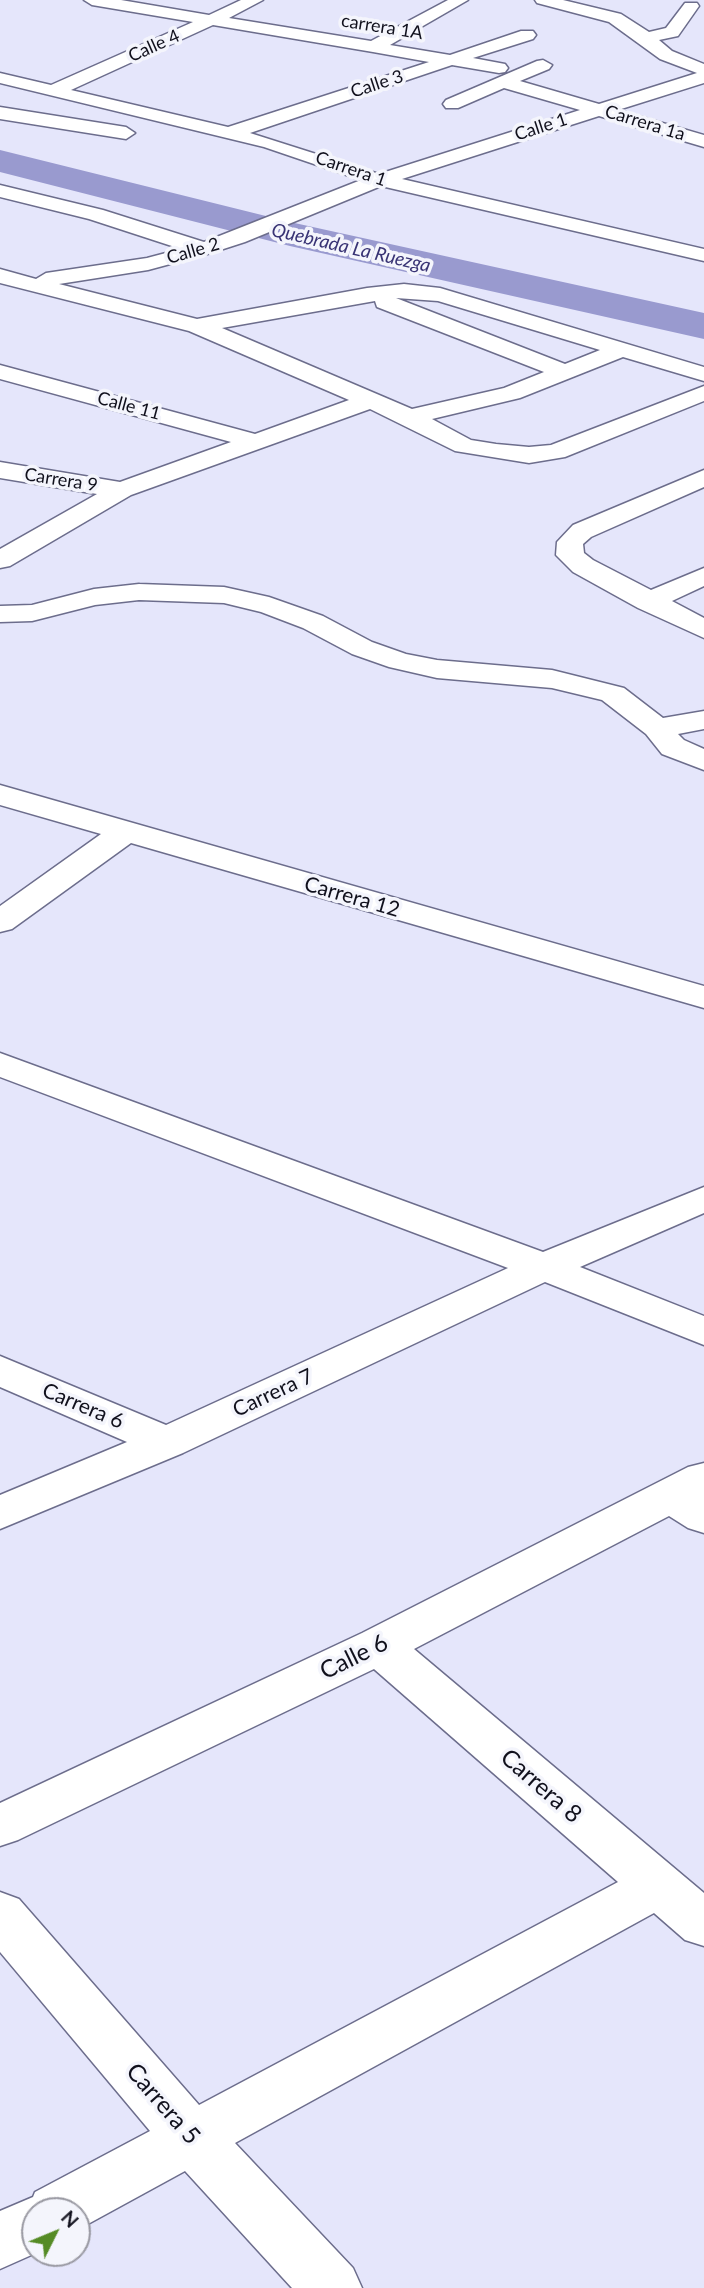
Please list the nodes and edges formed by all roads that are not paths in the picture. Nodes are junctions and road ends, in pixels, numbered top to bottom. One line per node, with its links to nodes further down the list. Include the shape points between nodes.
1 (92, 0): 8 (street, carrera 1A)
2 (255, 0): 8 (street, Calle 4)
3 (460, 0): 13 (street)
4 (543, 0): 7 (street)
5 (618, 4): 7 (street)
6 (691, 6): 9 (street)
7 (593, 11): 12 (street, via 615,18)
8 (211, 20): 13 (street, carrera 1A); 20 (street, Calle 4)
9 (672, 32): 10 (street); 12 (street)
10 (693, 32)
11 (527, 35): 14 (street, Calle 3)
12 (646, 38): 16 (street, via 666,55)
13 (373, 47): 14 (street, carrera 1A)
14 (450, 60): 17 (street, carrera 1A); 26 (street, Calle 3)
15 (543, 65): 17 (street)
16 (704, 70)
17 (503, 75): 21 (street); 22 (street, Carrera 1a)
18 (704, 77): 22 (street, Calle 1)
19 (0, 78): 20 (street, Carrera 1)
20 (53, 91): 24 (street, Carrera 1)
21 (452, 104)
22 (598, 108): 28 (street, Carrera 1a); 31 (street, Calle 1)
23 (0, 113): 25 (street)
24 (146, 114): 25 (street); 26 (street, Carrera 1)
25 (100, 128): 27 (street)
26 (228, 134): 29 (street, Carrera 1)
27 (145, 137)
28 (704, 141)
29 (297, 151): 30 (street); 31 (street, Carrera 1)
30 (272, 163)
31 (379, 180): 33 (street, Calle 2); 34 (street, Carrera 1)
32 (0, 191): 33 (street, via 96,214)
33 (204, 249): 36 (street, Calle 2, via 148,264)
34 (701, 252)
35 (0, 276): 36 (street)
36 (29, 283): 38 (street, Calle 2); 39 (street)
37 (367, 295): 39 (street); 40 (street, via 404,291 440,295); 42 (street)
38 (0, 298)
39 (197, 326): 45 (street)
40 (621, 349): 42 (street); 43 (street)
41 (0, 372): 47 (street, Calle 11)
42 (565, 372): 46 (street, via 512,393)
43 (704, 374)
44 (704, 393): 46 (street, via 582,444 543,453 464,446)
45 (369, 401): 46 (street); 47 (street)
46 (410, 417)
47 (258, 442): 50 (street)
48 (0, 470): 50 (street, Carrera 9)
49 (704, 478): 53 (street, via 582,531 570,542 570,555 583,566)
50 (122, 490): 51 (street)
51 (0, 561)
52 (704, 576): 53 (street)
53 (648, 602): 55 (street)
54 (0, 614): 57 (street, via 32,613 94,597 139,592 224,595 269,605 399,661 552,679 613,694)
55 (704, 629)
56 (704, 720): 57 (street)
57 (657, 728): 58 (street, via 673,747)
58 (704, 761)
59 (0, 795): 60 (street, Carrera 12)
60 (123, 833): 61 (street); 62 (street, Carrera 12)
61 (0, 922)
62 (704, 997)
63 (0, 1065): 65 (street)
64 (704, 1199): 65 (street, Carrera 7)
65 (544, 1267): 66 (street); 68 (street, Carrera 7)
66 (704, 1331)
67 (0, 1370): 68 (street, Carrera 6)
68 (167, 1442): 70 (street, Carrera 7)
69 (693, 1497): 71 (street, Calle 6)
70 (0, 1513)
71 (379, 1646): 72 (street, Calle 6); 73 (street, Carrera 8)
72 (0, 1826)
73 (657, 1886): 75 (street, Carrera 8); 76 (street)
74 (0, 1914): 76 (street, Carrera 5)
75 (704, 1924)
76 (191, 2137): 77 (street); 80 (street, Carrera 5)
77 (82, 2197)
78 (21, 2231): 79 (street)
79 (0, 2242)
80 (332, 2288)

